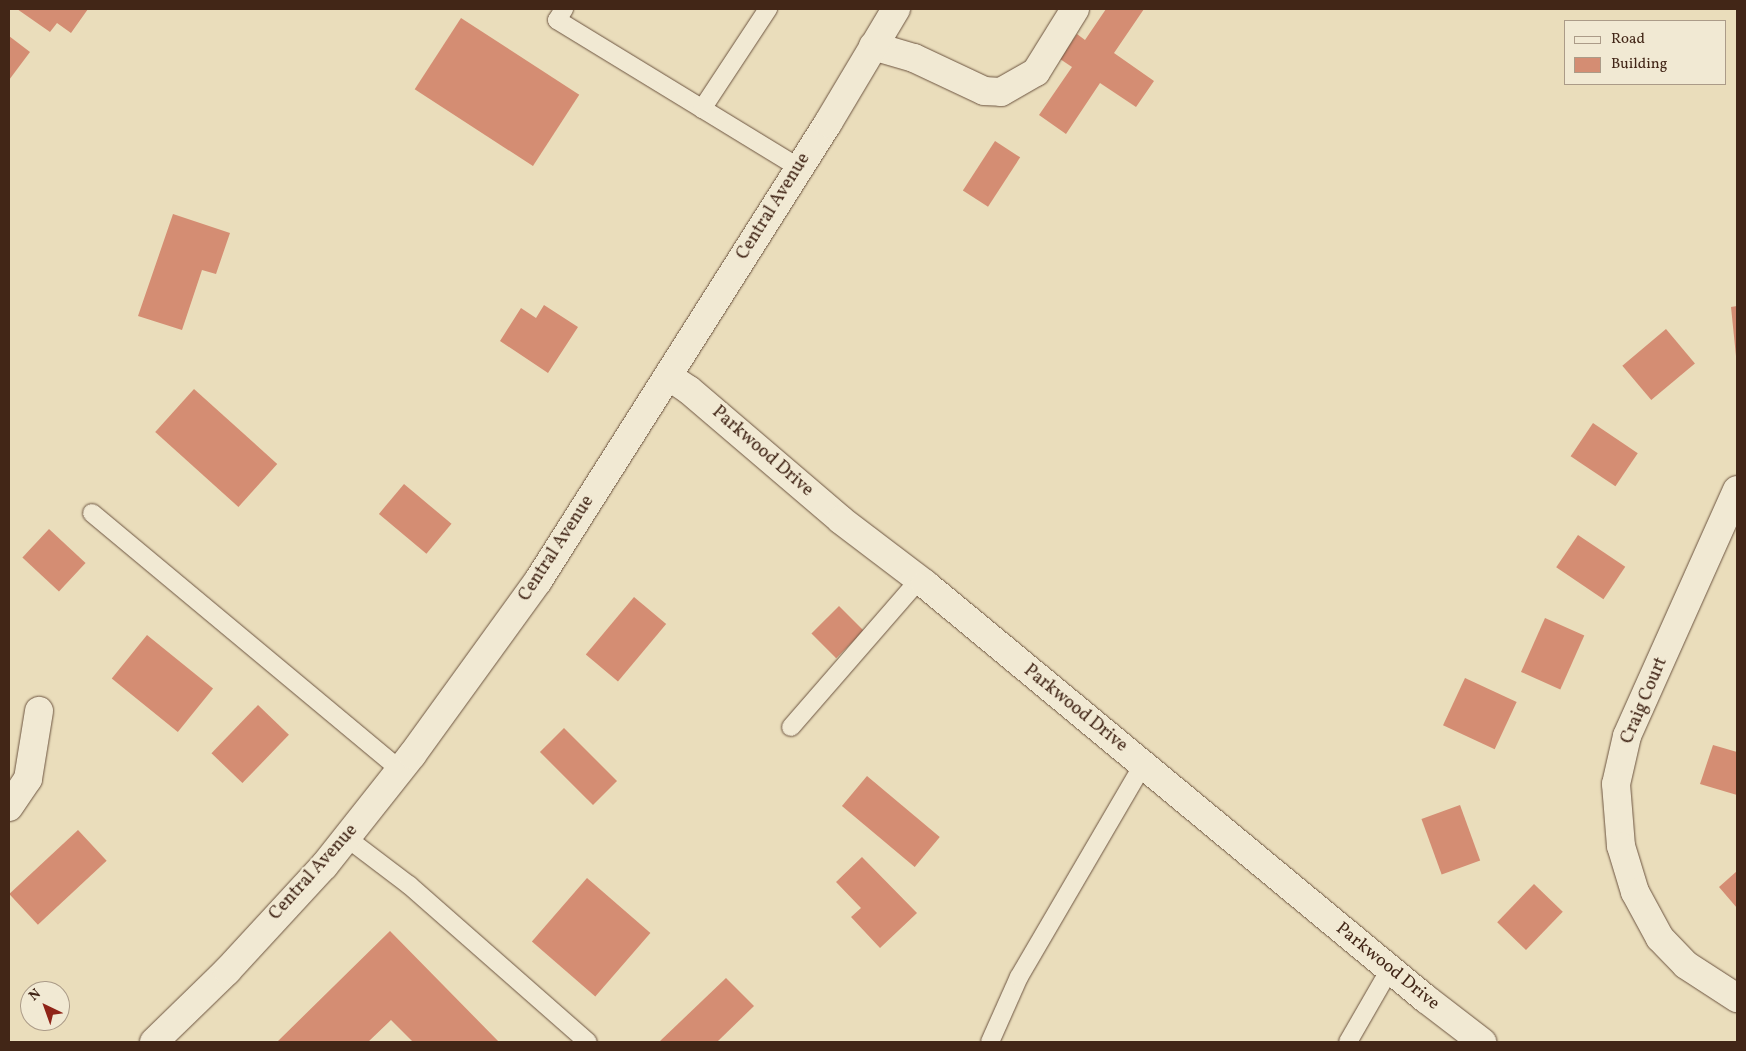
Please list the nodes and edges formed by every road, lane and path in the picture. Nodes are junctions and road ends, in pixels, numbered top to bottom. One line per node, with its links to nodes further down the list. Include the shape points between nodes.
1 (564, 9): 6 (lane, via 557,20)
2 (768, 9): 6 (lane)
3 (896, 9): 5 (street, Central Avenue)
4 (1075, 9): 5 (street, via 1036,72 1001,92 984,91 914,58)
5 (873, 46): 7 (street, Central Avenue)
6 (702, 108): 7 (lane)
7 (799, 168): 8 (street, Central Avenue)
8 (668, 376): 11 (street, Parkwood Drive, via 689,390 841,520); 15 (street, Central Avenue, via 538,580)
9 (1737, 490): 19 (street, Craig Court, via 1627,736 1616,784 1621,846 1634,892 1656,930 1686,965)
10 (92, 513): 15 (lane)
11 (919, 580): 13 (lane); 14 (street, Parkwood Drive)
12 (39, 711): 16 (street, via 28,779)
13 (791, 727)
14 (1143, 765): 18 (street, Parkwood Drive); 22 (lane, via 1019,977)
15 (401, 770): 17 (street, Central Avenue)
16 (9, 807)
17 (347, 838): 20 (street, Central Avenue, via 227,972); 21 (lane, via 416,892)
18 (1390, 969): 23 (lane); 24 (street, Parkwood Drive)
19 (1737, 998)
20 (154, 1042)
21 (588, 1042)
22 (990, 1042)
23 (1348, 1042)
24 (1482, 1042)

